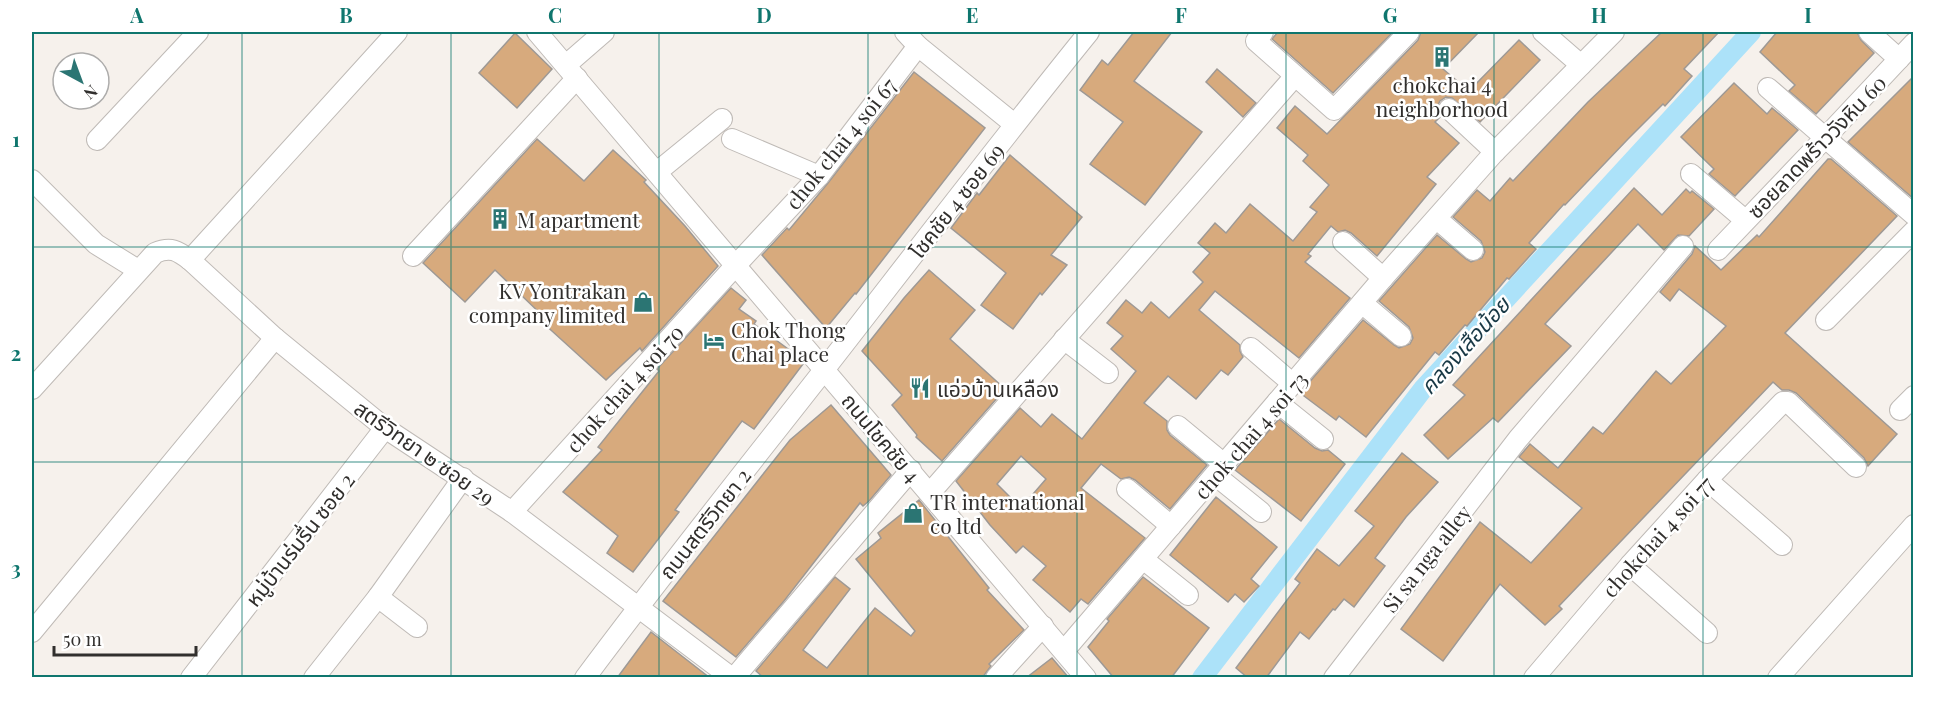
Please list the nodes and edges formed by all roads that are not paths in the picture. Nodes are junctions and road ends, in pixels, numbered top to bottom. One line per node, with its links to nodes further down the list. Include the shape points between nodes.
1 (198, 32): 23 (street)
2 (397, 32): 38 (street)
3 (537, 32): 15 (street, ถนนโชคชัย 4)
4 (604, 32): 15 (street)
5 (1089, 32): 20 (street, โชคชัย 4 ซอย 69)
6 (1409, 32): 16 (street, via 1334,110)
7 (1543, 32): 14 (street)
8 (1614, 32): 14 (street, chok chai 4 soi 73)
9 (1869, 32): 13 (street)
10 (1262, 33): 16 (street, via 1256,41)
11 (912, 39): 20 (street); 27 (street, chok chai 4 soi 67)
12 (1914, 43): 13 (street, ซอยลาดพร้าววังหิน 60)
13 (1899, 59): 21 (street, ซอยลาดพร้าววังหิน 60)
14 (1581, 65): 24 (street, chok chai 4 soi 73)
15 (571, 71): 25 (street, ถนนโชคชัย 4); 37 (street)
16 (1295, 76): 46 (street)
17 (1768, 88): 21 (street)
18 (1449, 110): 24 (street)
19 (722, 119): 25 (street)
20 (1014, 124): 48 (street, โชคชัย 4 ซอย 69)
21 (1825, 138): 29 (street); 31 (street, ซอยลาดพร้าววังหิน 60)
22 (732, 139): 27 (street)
23 (97, 140)
24 (1496, 152): 30 (street, chok chai 4 soi 73)
25 (657, 172): 39 (street, ถนนโชคชัย 4)
26 (1691, 174): 31 (street)
27 (819, 177): 39 (street, chok chai 4 soi 67)
28 (32, 180): 40 (street, via 96,244)
29 (1914, 215)
30 (1437, 219): 35 (street); 41 (street, chok chai 4 soi 73)
31 (1745, 220): 36 (street, ซอยลาดพร้าววังหิน 60)
32 (1914, 231): 43 (street)
33 (1343, 242): 41 (street)
34 (1683, 246): 86 (street, Si sa nga alley, via 1518,439)
35 (1473, 250)
36 (1718, 250)
37 (413, 256)
38 (190, 260): 40 (street, สตรีวิทยา ๒ ซอย 29, via 177,250 162,250); 45 (street, สตรีวิทยา ๒ ซอย 29)
39 (736, 265): 48 (street, ถนนโชคชัย 4); 65 (street, chok chai 4 soi 70)
40 (138, 270): 51 (street)
41 (1383, 278): 42 (street, chok chai 4 soi 73)
42 (1362, 303): 44 (street); 50 (street, chok chai 4 soi 73)
43 (1826, 320)
44 (1401, 336)
45 (275, 338): 56 (street, สตรีวิทยา ๒ ซอย 29); 77 (street)
46 (1064, 339): 49 (street); 64 (street)
47 (1251, 348): 50 (street)
48 (825, 369): 59 (street, ถนนโชคชัย 4); 74 (street, ถนนสตรีวิทยา 2)
49 (1108, 373)
50 (1293, 384): 53 (street, chok chai 4 soi 73)
51 (32, 389)
52 (1914, 396): 54 (street)
53 (1277, 402): 57 (street); 60 (street, chok chai 4 soi 73)
54 (1900, 410)
55 (1178, 426): 60 (street)
56 (385, 429): 61 (street, สตรีวิทยา ๒ ซอย 29); 80 (street, หมู่บ้านร่มรื่น ซอย 2)
57 (1323, 440)
58 (1856, 466): 62 (street, chokchai 4 soi 77, via 1785,401)
59 (910, 470): 64 (street, ถนนโชคชัย 4); 83 (street)
60 (1219, 470): 66 (street); 68 (street, chok chai 4 soi 73)
61 (463, 478): 65 (street, สตรีวิทยา ๒ ซอย 29); 73 (street)
62 (1707, 480): 69 (street); 71 (street, chokchai 4 soi 77)
63 (1127, 489): 68 (street)
64 (930, 493): 75 (street, ถนนโชคชัย 4)
65 (512, 512): 74 (street, สตรีวิทยา ๒ ซอย 29)
66 (1261, 512)
67 (1914, 525): 88 (street)
68 (1171, 526): 70 (street, chok chai 4 soi 73)
69 (1782, 545)
70 (1143, 559): 72 (street); 79 (street, chok chai 4 soi 73)
71 (1629, 565): 78 (street); 87 (street, chokchai 4 soi 77)
72 (1188, 595)
73 (378, 597): 76 (street); 81 (street)
74 (638, 606): 82 (street, ถนนสตรีวิทยา 2); 83 (street, สตรีวิทยา ๒ ซอย 29)
75 (1043, 626): 79 (street, ถนนโชคชัย 4); 84 (street)
76 (417, 627)
77 (32, 632)
78 (1707, 633)
79 (1064, 651): 85 (street, ถนนโชคชัย 4)
80 (191, 678)
81 (314, 678)
82 (585, 678)
83 (733, 678)
84 (996, 678)
85 (1086, 678)
86 (1334, 678)
87 (1534, 678)
88 (1778, 678)

